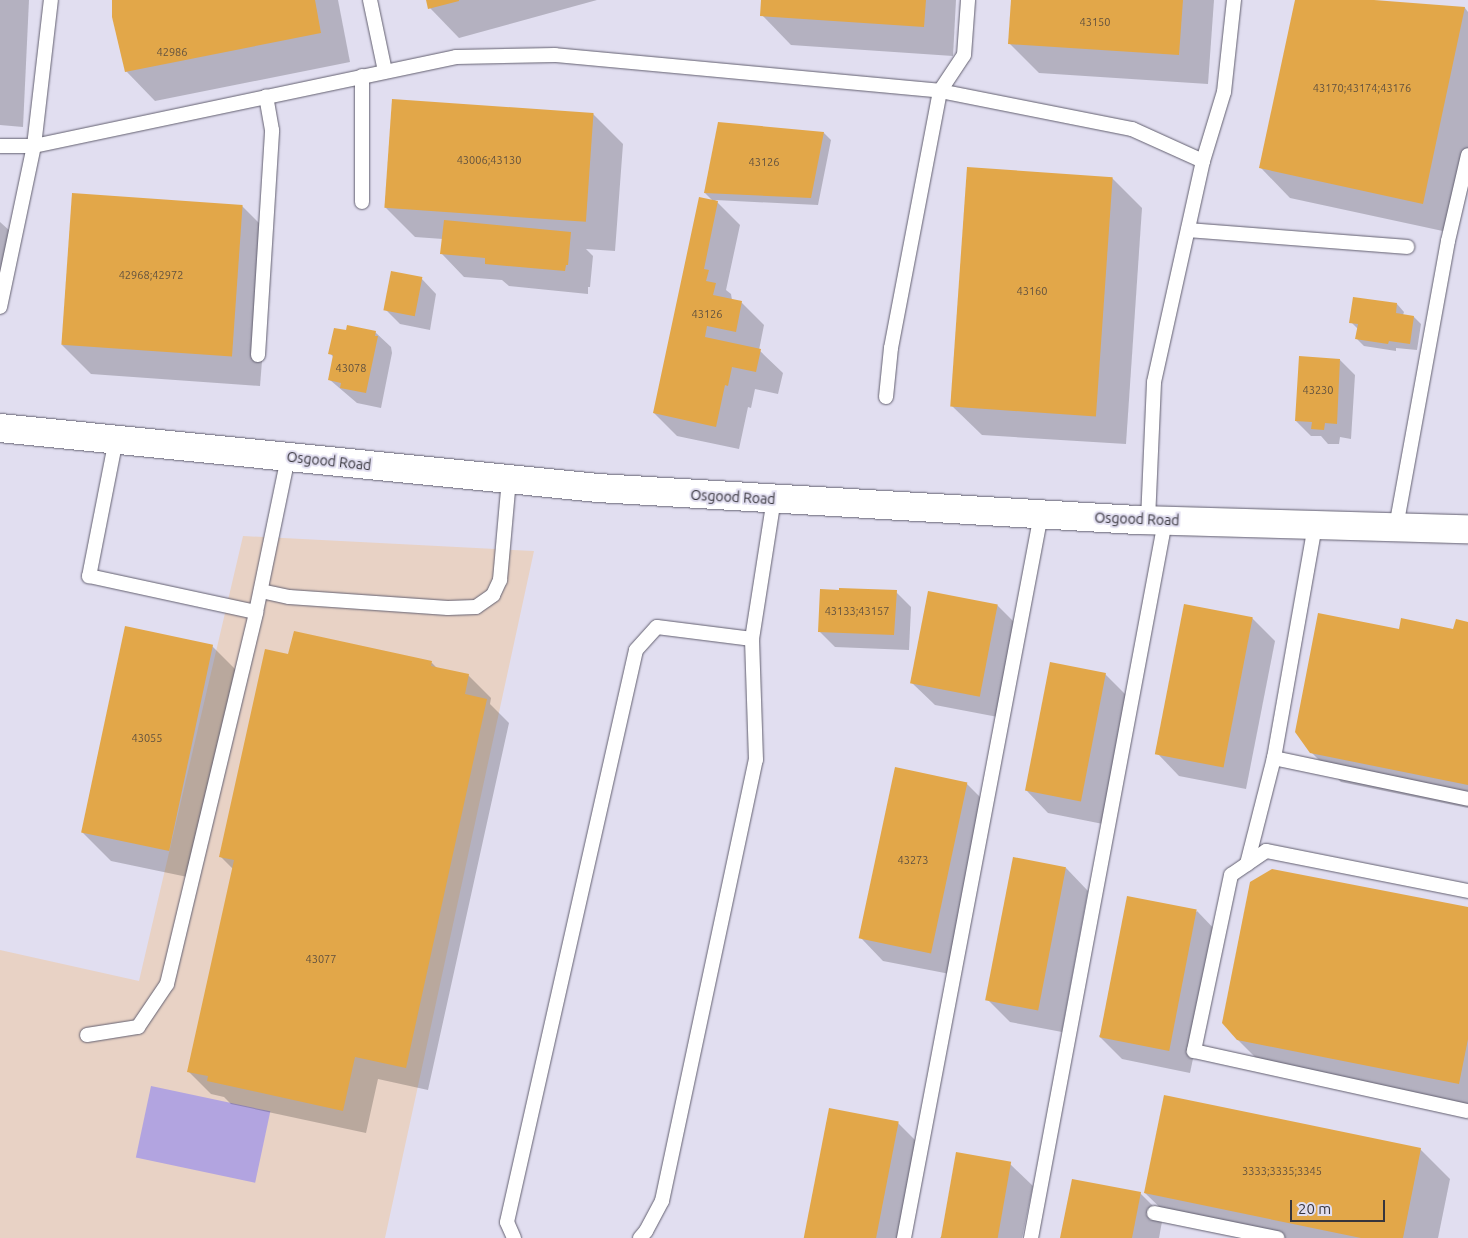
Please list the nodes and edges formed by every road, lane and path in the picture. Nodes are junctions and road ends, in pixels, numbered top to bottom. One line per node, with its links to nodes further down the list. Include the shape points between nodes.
1 (51, 0): 10 (lane)
2 (370, 0): 5 (lane)
3 (968, 0): 7 (lane, via 964,55)
4 (1234, 0): 12 (lane, via 1224,92)
5 (384, 72): 6 (lane); 7 (lane, via 456,57 555,55)
6 (362, 76): 8 (lane); 13 (lane)
7 (940, 91): 12 (lane, via 1132,130); 18 (lane, via 891,348)
8 (266, 96): 10 (lane); 17 (lane, via 272,130)
9 (0, 146): 10 (lane)
10 (34, 146): 16 (lane)
11 (1468, 155): 27 (lane, via 1448,241)
12 (1203, 161): 14 (lane)
13 (362, 202)
14 (1188, 230): 15 (lane); 25 (lane, via 1154,382)
15 (1407, 247)
16 (0, 307)
17 (258, 354)
18 (886, 397)
19 (0, 428): 20 (main road, Osgood Road)
20 (116, 439): 21 (main road, Osgood Road); 30 (lane, via 89,576)
21 (288, 457): 22 (main road, Osgood Road); 29 (lane)
22 (508, 479): 23 (main road, Osgood Road); 29 (lane, via 500,580 493,594 476,607 289,597)
23 (774, 499): 24 (main road, Osgood Road); 31 (lane)
24 (1041, 514): 25 (main road, Osgood Road); 42 (lane)
25 (1156, 521): 26 (main road, Osgood Road); 43 (lane)
26 (1315, 525): 27 (main road, Osgood Road); 32 (lane)
27 (1396, 527): 28 (main road, Osgood Road)
28 (1468, 529)
29 (261, 591): 30 (lane)
30 (256, 612): 36 (lane, via 167,984 138,1027)
31 (752, 639): 40 (lane, via 657,627 636,650 507,1222); 41 (lane, via 756,760 662,1201)
32 (1274, 758): 33 (lane); 34 (lane)
33 (1468, 799)
34 (1247, 864): 35 (lane, via 1266,851); 37 (lane, via 1231,875 1194,1051)
35 (1468, 891)
36 (88, 1035)
37 (1468, 1111)
38 (1154, 1213): 39 (lane)
39 (1246, 1235): 44 (lane)
40 (514, 1238)
41 (640, 1238)
42 (904, 1238)
43 (1031, 1238)
44 (1277, 1238)

